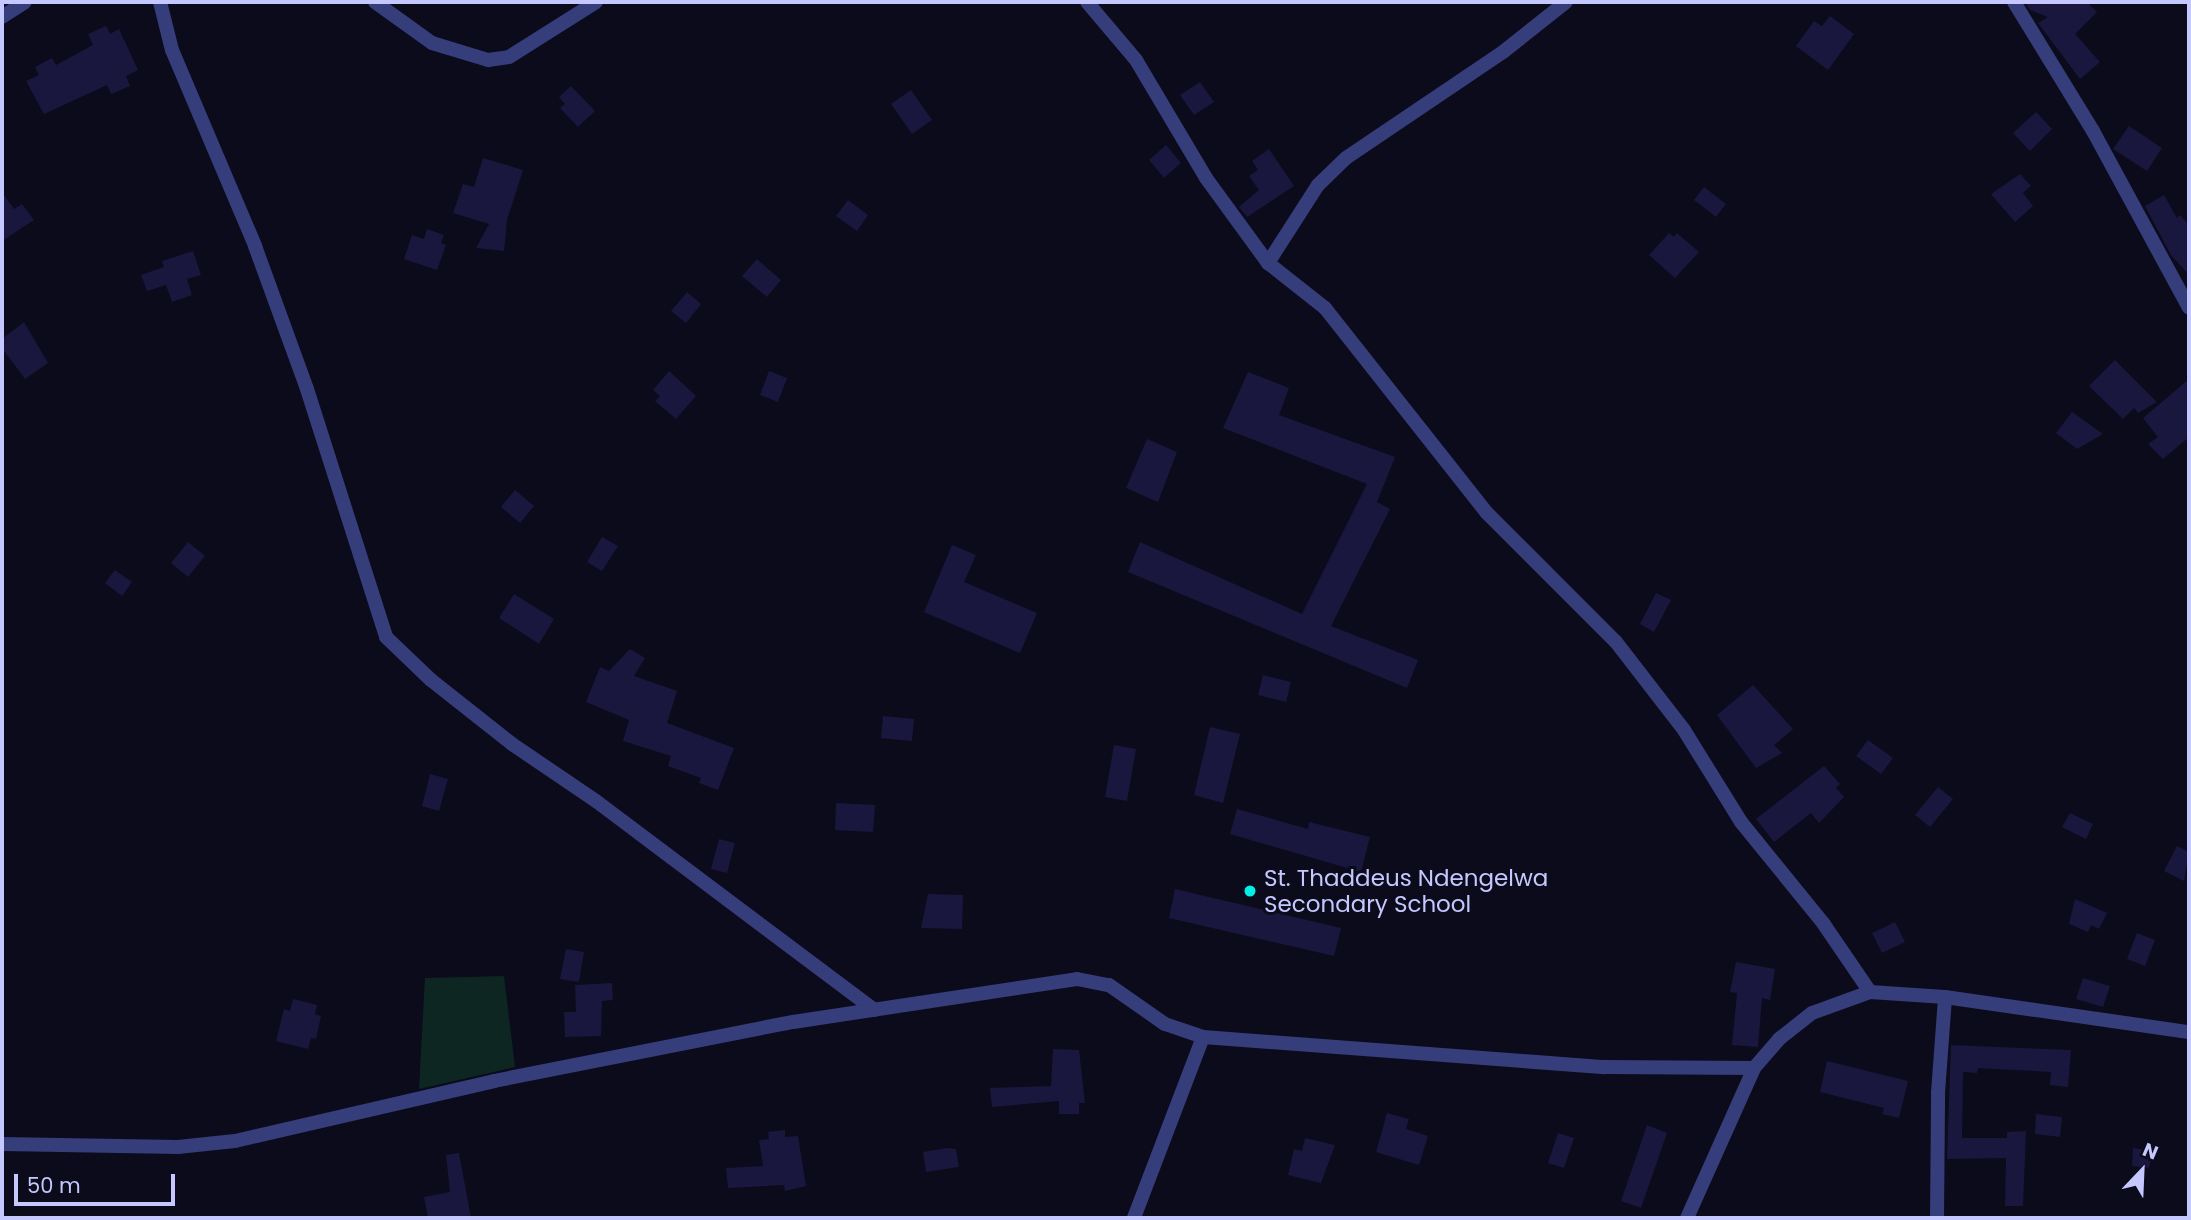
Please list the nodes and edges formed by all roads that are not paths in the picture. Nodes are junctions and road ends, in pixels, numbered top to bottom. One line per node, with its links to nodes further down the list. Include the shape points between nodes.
1 (25, 2): 8 (street)
2 (160, 2): 13 (street, via 172,50 255,246 307,389 386,637 431,680 512,744 596,801)
3 (375, 2): 4 (street, via 446,51 488,60 509,57)
4 (596, 2)
5 (1087, 2): 9 (street, via 1136,60 1206,178)
6 (1566, 2): 9 (street, via 1503,52 1346,158 1318,185)
7 (2014, 2): 10 (street, via 2093,131)
8 (2, 17)
9 (1268, 263): 11 (street, via 1325,308 1487,513 1616,642 1684,730 1741,822 1823,923)
10 (2189, 308)
11 (1870, 992): 12 (street); 16 (street, via 1812,1013 1779,1039)
12 (1945, 997): 14 (street); 20 (street, via 1938,1093)
13 (874, 1010): 15 (street, via 1077,979 1109,985 1165,1024); 17 (street, via 494,1081 235,1141 116,1148)
14 (2189, 1032)
15 (1203, 1037): 16 (street, via 1605,1067); 18 (street)
16 (1754, 1068): 19 (street)
17 (2, 1144)
18 (1134, 1218)
19 (1687, 1218)
20 (1937, 1218)

